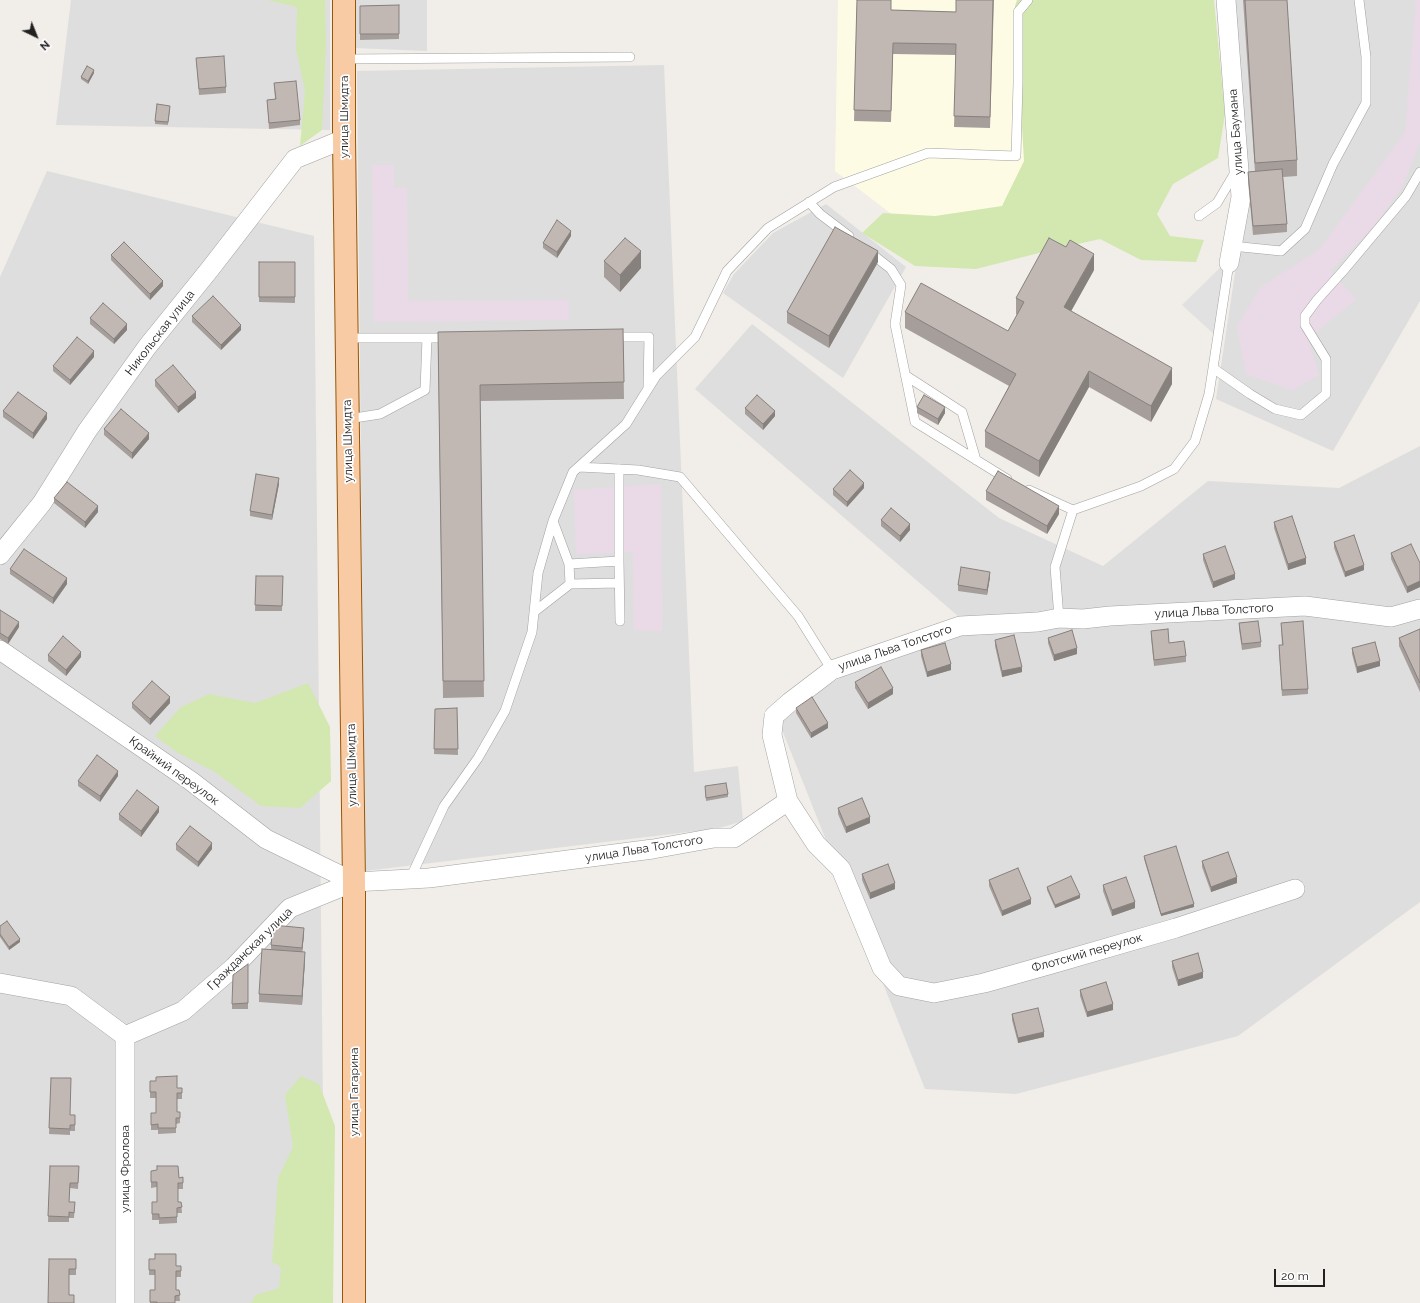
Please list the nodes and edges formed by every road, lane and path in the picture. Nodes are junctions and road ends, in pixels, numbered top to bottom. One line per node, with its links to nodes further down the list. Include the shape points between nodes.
1 (344, 0): 6 (main road, улица Шмидта)
2 (1028, 0): 10 (lane, via 1018,12 1016,156 928,153 834,187)
3 (1226, 0): 8 (street, улица Баумана)
4 (1359, 0): 12 (lane, via 1366,57 1366,103 1333,164 1304,229 1281,250)
5 (630, 57): 6 (lane)
6 (344, 59): 7 (main road, улица Шмидта)
7 (344, 139): 14 (main road, улица Шмидта); 26 (street, Никольская улица, via 295,159 147,347 87,431 42,503)
8 (1239, 166): 11 (lane, via 1217,203); 12 (street, улица Баумана, via 1241,198)
9 (1420, 172): 17 (lane, via 1406,196 1305,316 1305,325 1326,359 1326,394 1302,415 1275,410)
10 (809, 202): 18 (lane, via 820,214 891,269 901,285 895,324); 19 (lane, via 768,228 727,271 695,337 656,376)
11 (1199, 216)
12 (1230, 254): 17 (lane)
13 (601, 337): 19 (lane, via 649,336)
14 (346, 338): 15 (lane); 20 (main road, улица Шмидта)
15 (427, 338): 16 (lane); 20 (lane, via 425,390 380,414)
16 (459, 338)
17 (1213, 368): 24 (lane, via 1209,394 1195,441 1174,470 1141,486)
18 (905, 375): 21 (lane, via 962,412); 21 (lane, via 915,422)
19 (648, 389): 22 (lane, via 626,424)
20 (348, 419): 39 (main road, улица Шмидта)
21 (976, 460): 24 (lane, via 1016,484)
22 (579, 467): 23 (lane); 25 (lane, via 573,472)
23 (619, 469): 27 (lane); 36 (lane, via 680,477 798,616)
24 (1073, 510): 33 (lane, via 1055,567)
25 (553, 521): 28 (lane); 32 (lane, via 538,574)
26 (0, 555)
27 (619, 561): 28 (lane); 29 (lane)
28 (569, 564): 30 (lane)
29 (619, 583): 30 (lane); 34 (lane)
30 (570, 584): 32 (lane)
31 (1420, 609): 33 (street, улица Льва Толстого, via 1391,617 1305,606 1083,619)
32 (534, 612): 38 (lane, via 532,632 505,711 478,758 444,806)
33 (1059, 618): 36 (street, улица Льва Толстого, via 1038,622 960,626)
34 (620, 621)
35 (0, 650): 39 (street, Крайний переулок, via 190,781 266,839)
36 (832, 670): 37 (street, улица Льва Толстого, via 774,716 772,735)
37 (788, 801): 38 (street, улица Льва Толстого, via 734,838 714,838 637,851); 40 (street, Флотский переулок, via 816,844 842,869 882,968 899,986 934,993 984,983 1055,963 1176,928)
38 (410, 879): 39 (street, улица Льва Толстого)
39 (354, 882): 42 (street, Гражданская улица, via 290,908 234,967 183,1011); 44 (main road, улица Гагарина)
40 (1295, 889)
41 (0, 983): 42 (street, via 71,996)
42 (125, 1036): 43 (street, улица Фролова)
43 (125, 1303)
44 (354, 1303)

